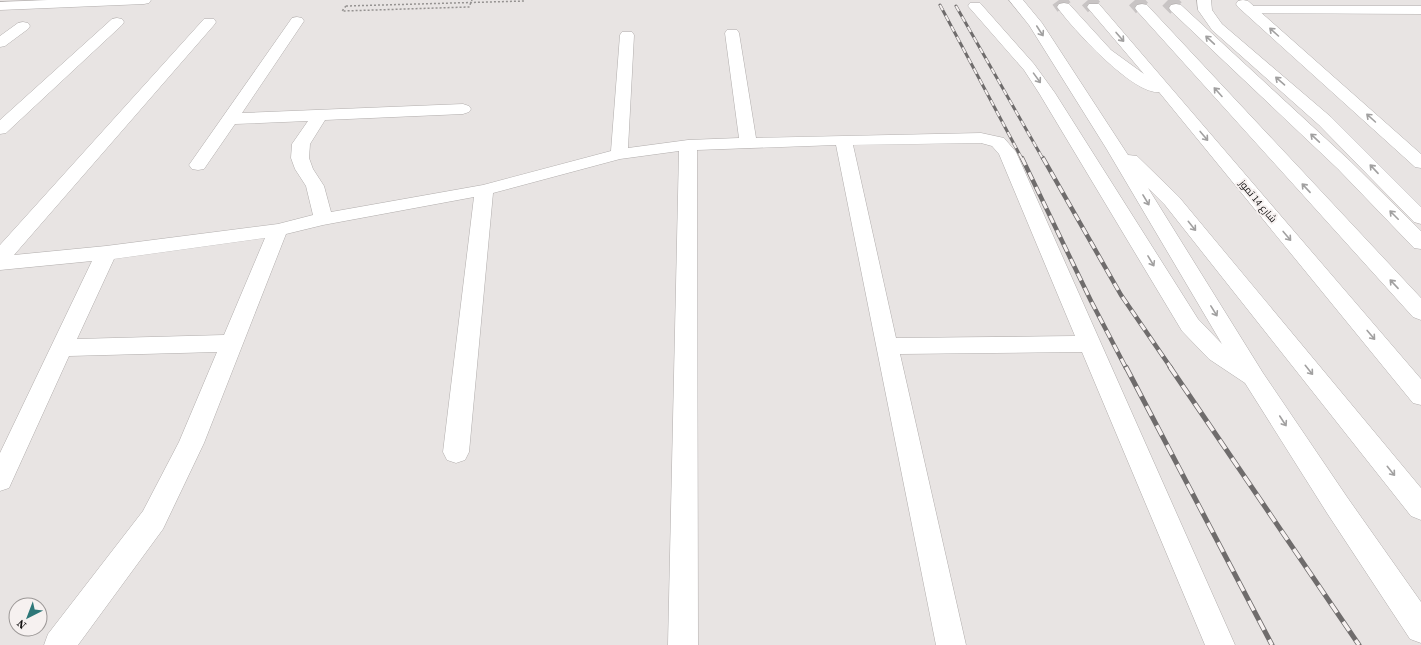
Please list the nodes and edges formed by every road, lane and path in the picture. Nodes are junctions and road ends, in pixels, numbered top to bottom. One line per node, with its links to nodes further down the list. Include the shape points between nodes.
1 (0, 0): 2 (street)
2 (21, 0)
3 (144, 0): 8 (street)
4 (472, 0): 7 (path, bridge, via 469,7 342,11 346,6)
5 (1016, 0): 30 (street, one-way to 30, via 1035,23)
6 (1204, 0): 35 (street, one-way to 6, via 1325,120 1217,27 1205,10)
7 (525, 1)
8 (0, 6)
9 (975, 6): 49 (street, one-way to 49, via 1029,67 1047,93 1190,325 1217,353)
10 (1064, 7): 22 (street, via 1107,56)
11 (1094, 7): 22 (street, شارع 14 تموز, one-way to 22)
12 (1142, 8): 44 (street, one-way to 12)
13 (1176, 8): 40 (street, one-way to 13, via 1344,165)
14 (1421, 10): 32 (street, one-way to 14, via 1247,7)
15 (297, 21): 25 (street)
16 (117, 22): 26 (street)
17 (209, 22): 42 (street)
18 (23, 26): 21 (street)
19 (732, 33): 28 (street)
20 (627, 35): 31 (street)
21 (0, 43)
22 (1169, 94): 50 (street, شارع 14 تموز, one-way to 50)
23 (463, 109): 24 (street)
24 (319, 116): 25 (street); 38 (street, via 301,144 300,158 315,186)
25 (228, 119): 33 (street)
26 (0, 129)
27 (843, 140): 28 (street); 46 (street, via 982,138 998,142 1008,152); 47 (street)
28 (748, 143): 29 (street)
29 (688, 145): 31 (street); 56 (street)
30 (1115, 148): 49 (street, one-way to 49); 53 (street, one-way to 53, via 1172,201)
31 (619, 154): 34 (street)
32 (1421, 163)
33 (198, 166)
34 (484, 190): 38 (street); 51 (street)
35 (1394, 190): 36 (street); 37 (street)
36 (1421, 202)
37 (1421, 218)
38 (323, 219): 39 (street)
39 (278, 230): 41 (street); 45 (street)
40 (1421, 243)
41 (106, 253): 43 (street); 48 (street)
42 (0, 258)
43 (0, 263)
44 (1421, 312)
45 (233, 343): 48 (street); 55 (street, via 191,443 154,520)
46 (1090, 344): 47 (street); 58 (street)
47 (888, 346): 57 (street)
48 (62, 348): 52 (street)
49 (1255, 379): 54 (street, one-way to 54)
50 (1421, 396)
51 (456, 452)
52 (0, 480)
53 (1421, 508)
54 (1421, 628)
55 (59, 645)
56 (683, 645)
57 (951, 645)
58 (1220, 645)

